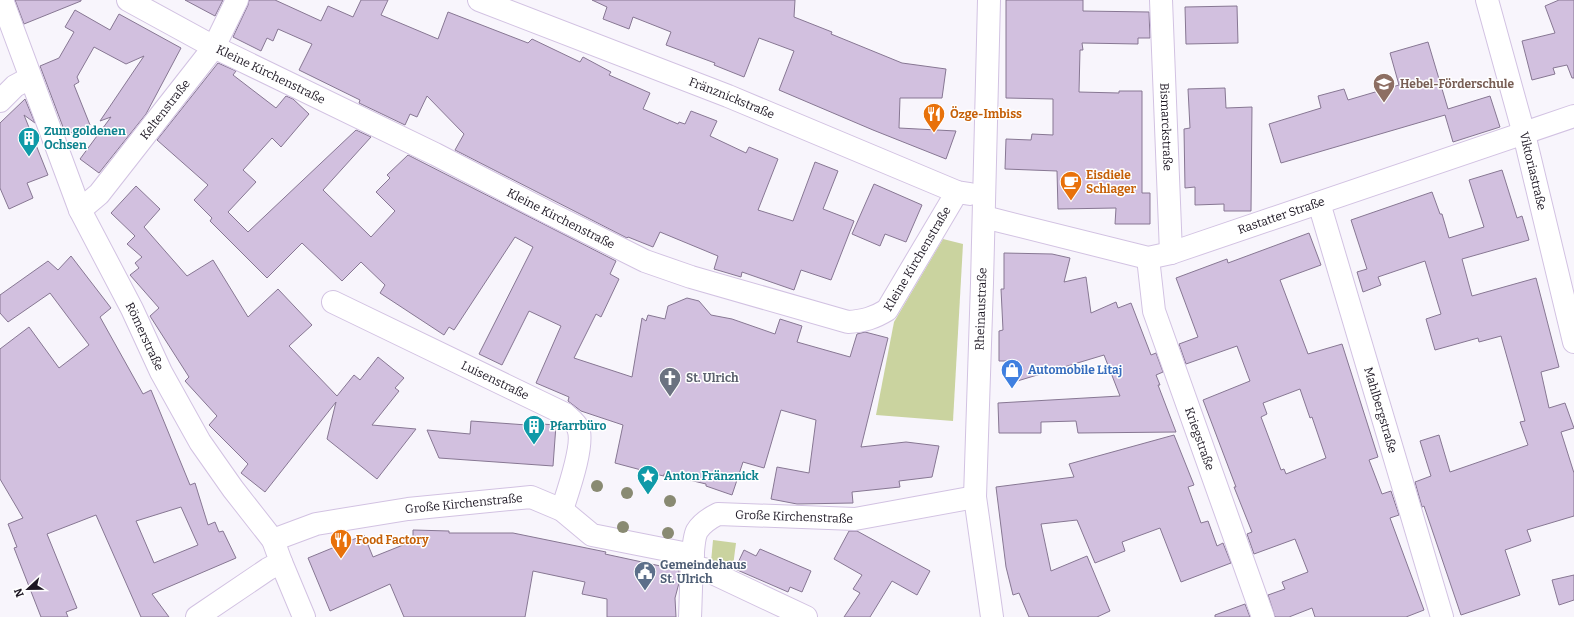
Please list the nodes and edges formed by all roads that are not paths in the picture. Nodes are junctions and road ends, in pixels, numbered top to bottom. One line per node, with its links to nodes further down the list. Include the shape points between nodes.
1 (2, 0): 9 (street, Römerstraße)
2 (128, 0): 8 (street, Kleine Kirchenstraße)
3 (236, 0): 8 (street, Keltenstraße)
4 (479, 0): 13 (street, Fränznickstraße, via 728,96)
5 (989, 0): 14 (street, Rheinaustraße)
6 (1161, 0): 18 (street, Bismarckstraße)
7 (1487, 0): 12 (street, Viktoriastraße)
8 (214, 47): 13 (street, Kleine Kirchenstraße, via 435,154 645,261 691,278 848,322 874,318 887,310); 16 (street, Keltenstraße, via 99,194)
9 (30, 78): 10 (street, via 15,86); 16 (street, Römerstraße)
10 (0, 101)
11 (1574, 116): 12 (street, Rastatter Straße)
12 (1524, 134): 15 (street, Rastatter Straße); 21 (street, Viktoriastraße)
13 (957, 192): 14 (street, Fränznickstraße)
14 (984, 195): 17 (street, Rheinaustraße)
15 (1319, 203): 18 (street, Rastatter Straße); 33 (street, Mahlbergstraße)
16 (80, 210): 24 (street, Römerstraße, via 132,309 161,372 200,442)
17 (984, 217): 19 (street, Rastatter Straße); 22 (street, Rheinaustraße)
18 (1171, 253): 19 (street, Rastatter Straße)
19 (1148, 258): 32 (street, Kriegstraße, via 1154,311)
20 (333, 302): 23 (street, Luisenstraße, via 565,414 578,428 579,444)
21 (1574, 342)
22 (975, 497): 25 (street, Große Kirchenstraße, via 855,519 718,514 705,521 696,532); 31 (street, Rheinaustraße)
23 (562, 510): 24 (street, Große Kirchenstraße, via 531,497 415,508 316,524); 25 (street, Große Kirchenstraße, via 592,535)
24 (273, 540): 26 (street, Römerstraße)
25 (693, 561): 29 (street); 30 (street, via 704,569)
26 (281, 562): 27 (street); 28 (street, Römerstraße)
27 (198, 617)
28 (304, 617)
29 (690, 617)
30 (806, 617)
31 (992, 617)
32 (1263, 617)
33 (1442, 617)

